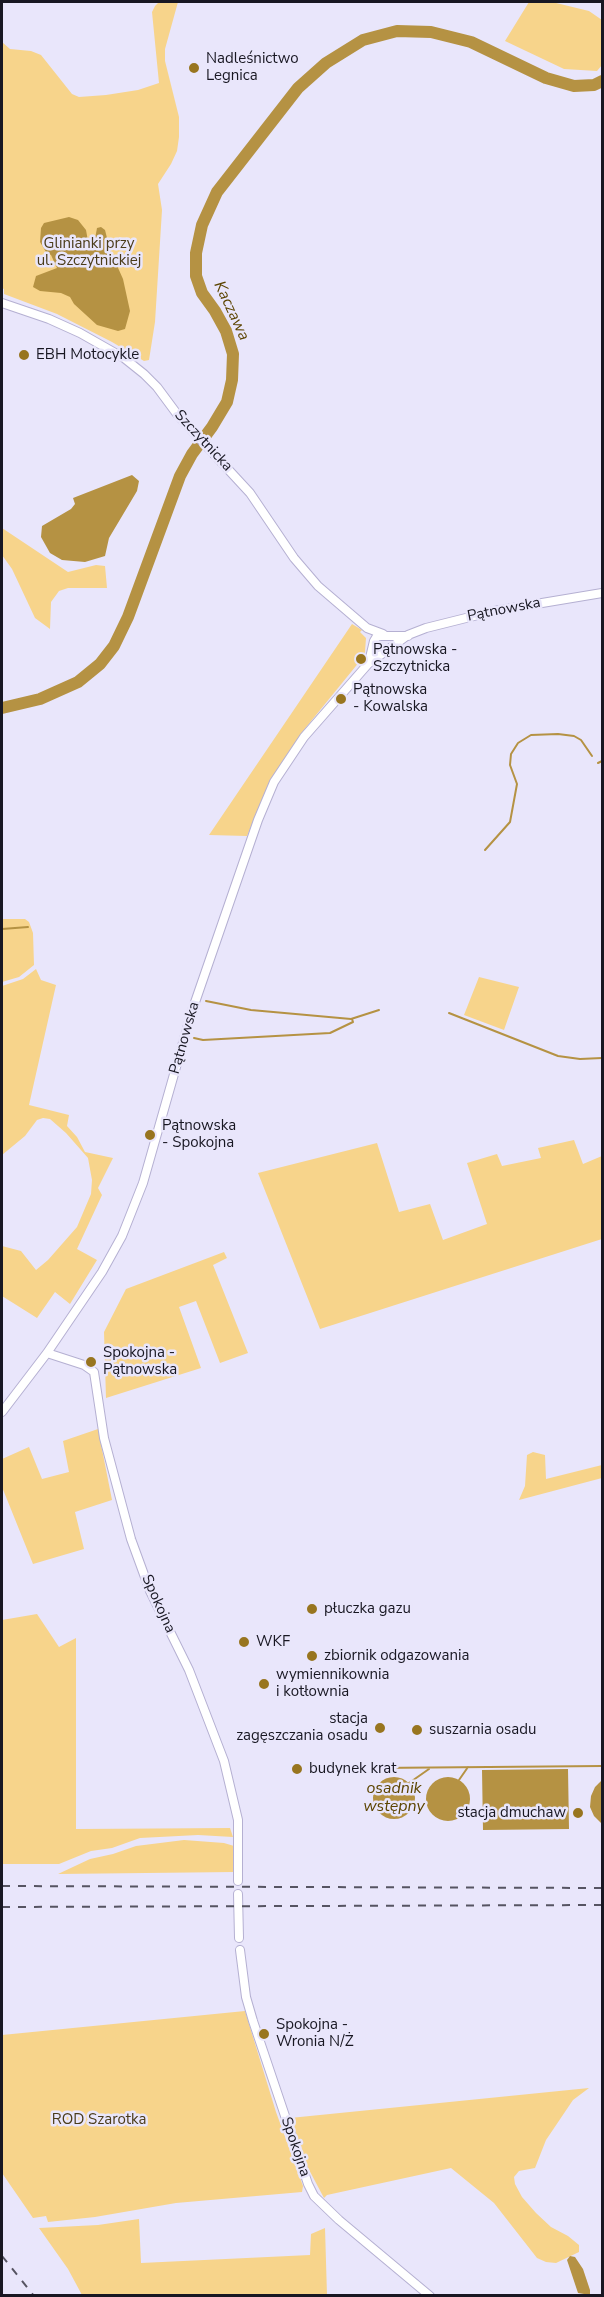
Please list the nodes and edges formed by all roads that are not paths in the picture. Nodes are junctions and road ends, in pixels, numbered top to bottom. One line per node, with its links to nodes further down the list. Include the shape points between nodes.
1 (2, 303): 3 (street, Szczytnicka, via 49,319 124,358 157,387 187,426 250,493 318,586)
2 (603, 593): 5 (street, Pątnowska, via 450,621)
3 (367, 628): 4 (street, Szczytnicka); 6 (street, Szczytnicka)
4 (384, 635): 5 (street, Pątnowska); 6 (street, via 377,636); 7 (street, via 391,642)
5 (408, 635): 7 (street, Pątnowska)
6 (373, 644): 7 (street, via 377,651); 8 (street, Pątnowska)
7 (387, 650): 8 (street, Pątnowska)
8 (368, 664): 9 (street, Pątnowska, via 288,758 265,800 192,1011 137,1201 102,1272)
9 (47, 1353): 10 (street, Pątnowska); 11 (street, Spokojna, via 94,1372 106,1448 131,1539 224,1761 238,1820)
10 (2, 1412)
11 (238, 1881)
12 (238, 1894): 13 (street)
13 (239, 1938)
14 (240, 1950): 15 (street, Spokojna, via 253,2021 314,2196)
15 (430, 2295)

